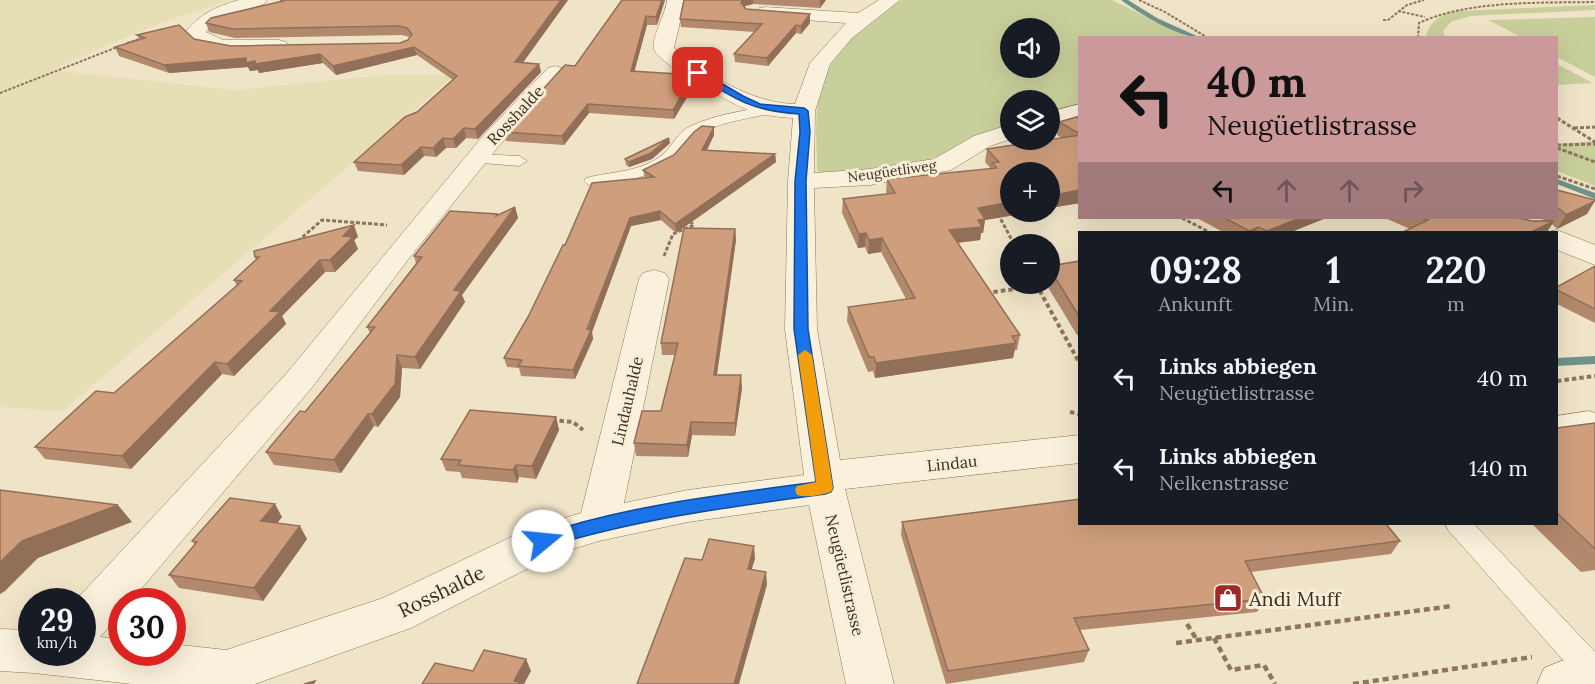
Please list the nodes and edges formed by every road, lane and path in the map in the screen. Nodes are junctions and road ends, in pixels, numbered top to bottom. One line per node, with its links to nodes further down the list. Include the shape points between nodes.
1 (258, 0): 11 (street)
2 (676, 0): 18 (street, via 664,50 739,98)
3 (891, 0): 10 (street, Neugüetlistrasse)
4 (1139, 0): 13 (path)
5 (1424, 0): 7 (path)
6 (1595, 2): 9 (path, via 1483,5)
7 (1397, 10): 9 (path); 12 (path)
8 (753, 11): 10 (street)
9 (1425, 17): 14 (path, via 1419,23)
10 (862, 19): 19 (street, Neugüetlistrasse, via 820,63)
11 (206, 20): 15 (street, via 195,33 205,41 235,46); 17 (path, via 77,60)
12 (1383, 20)
13 (1205, 36)
14 (1418, 36)
15 (303, 45)
16 (555, 72): 29 (street, Rosshalde)
17 (0, 93)
18 (772, 110): 19 (street); 33 (lane, via 702,126 686,134 677,150 660,163 636,174)
19 (804, 111): 34 (street, Neugüetlistrasse)
20 (1078, 112): 21 (street)
21 (1060, 116)
22 (1558, 119): 24 (path)
23 (1595, 127): 24 (path)
24 (1574, 128): 26 (path)
25 (1000, 138): 34 (street, Neugüetliweg, via 982,141 942,165 870,177)
26 (1595, 143): 27 (path)
27 (1558, 147)
28 (1558, 147): 31 (path)
29 (476, 159): 30 (lane); 39 (street, Rosshalde)
30 (519, 161)
31 (1595, 162)
32 (1558, 176): 35 (path)
33 (592, 181)
34 (801, 181): 59 (street, Neugüetlistrasse, via 801,329)
35 (1595, 189)
36 (995, 209): 41 (path)
37 (686, 218): 45 (path, via 694,225 673,234)
38 (1184, 219): 40 (path)
39 (419, 228): 43 (path, via 322,220); 62 (street, Rosshalde, via 298,382)
40 (1207, 231)
41 (1009, 234)
42 (1558, 239): 44 (street)
43 (295, 244)
44 (1595, 256)
45 (654, 279): 60 (street, Lindauhalde)
46 (1000, 290): 47 (path)
47 (982, 293)
48 (1041, 294): 49 (path)
49 (1078, 360)
50 (1595, 376): 51 (path)
51 (1558, 381)
52 (1070, 412): 53 (path)
53 (1078, 414)
54 (549, 420): 57 (path, via 573,422)
55 (1558, 424): 56 (lane, via 1589,419)
56 (1595, 424)
57 (583, 430)
58 (1078, 449): 59 (street, Lindau)
59 (824, 482): 60 (street, Rosshalde); 70 (street, Neugüetlistrasse)
60 (599, 524): 68 (street, Rosshalde, via 543,541 395,614 226,672)
61 (1459, 525): 69 (lane)
62 (95, 588)
63 (1452, 606): 65 (path)
64 (1187, 624): 66 (path)
65 (1214, 638): 66 (path); 71 (path, via 1231,670 1264,665)
66 (1197, 640): 67 (path)
67 (1176, 643)
68 (96, 657)
69 (1581, 672): 72 (path)
70 (870, 684)
71 (1275, 684)
72 (1353, 684)

